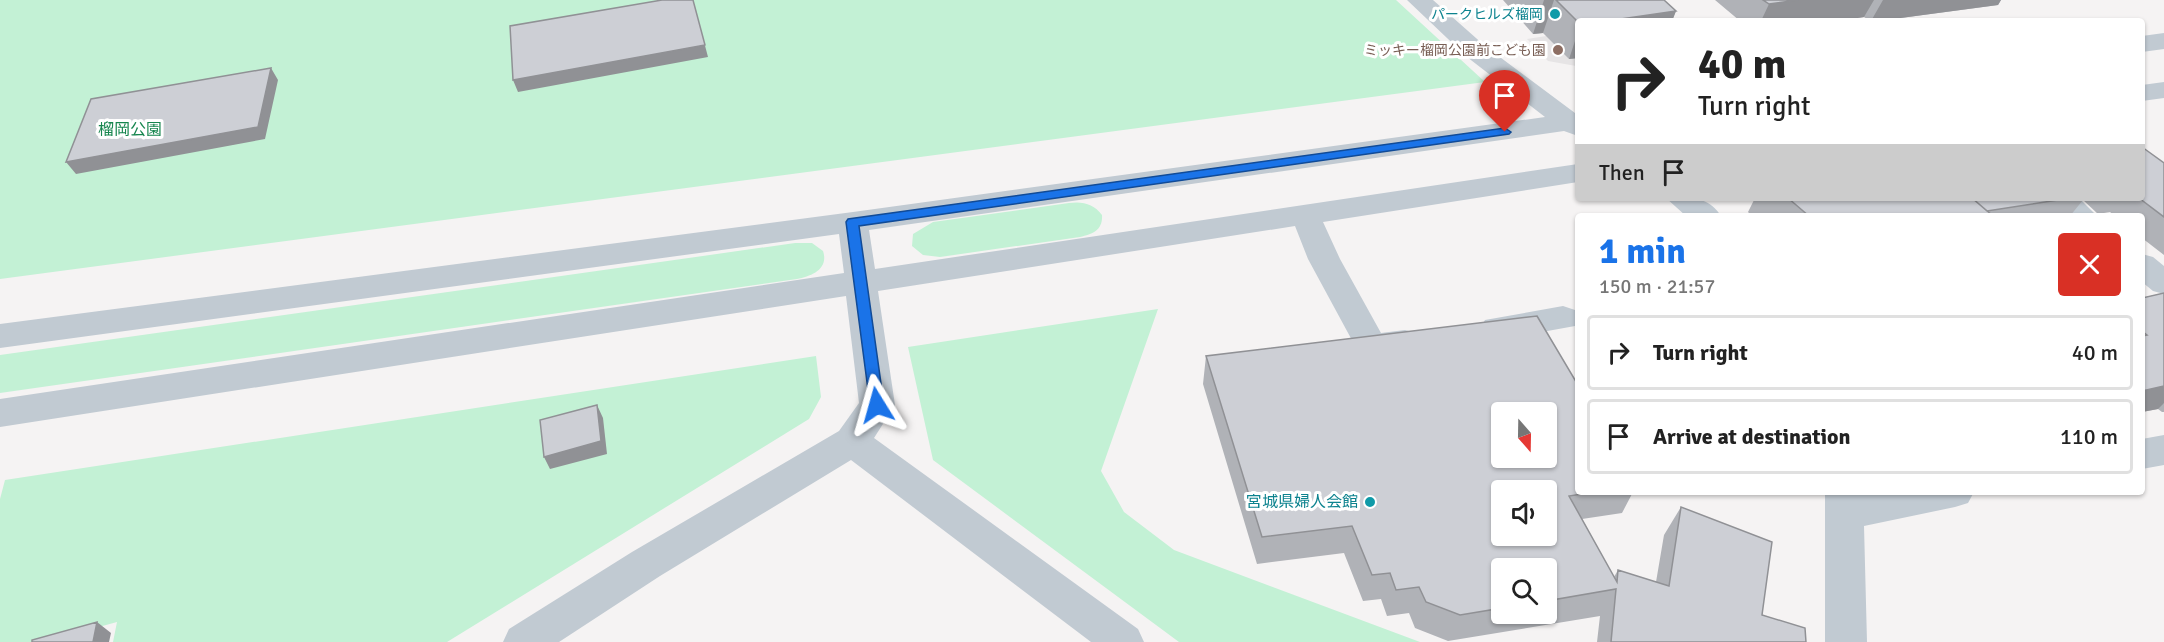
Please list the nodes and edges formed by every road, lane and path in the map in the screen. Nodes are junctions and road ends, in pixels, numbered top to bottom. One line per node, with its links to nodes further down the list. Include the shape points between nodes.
1 (1419, 0): 6 (street, via 1514,84)
2 (2164, 41): 3 (street)
3 (2145, 44)
4 (2164, 90): 5 (street)
5 (2145, 93)
6 (1575, 123): 13 (street)
7 (1575, 173): 12 (street)
8 (1685, 201): 10 (street)
9 (2064, 201): 11 (street)
10 (1702, 213)
11 (2078, 213)
12 (1305, 215): 15 (street); 20 (street, via 1324,259 1372,346)
13 (853, 222): 15 (street); 19 (street)
14 (2145, 267): 16 (street)
15 (859, 283): 21 (street); 22 (street, via 877,405)
16 (2164, 283)
17 (1563, 318): 18 (street)
18 (1473, 331)
19 (0, 336)
20 (1439, 336)
21 (0, 413)
22 (852, 441): 27 (street); 28 (street)
23 (2164, 450): 24 (street)
24 (2145, 453)
25 (1925, 495): 26 (street)
26 (1844, 503): 29 (street)
27 (524, 642)
28 (1123, 642)
29 (1846, 642)

